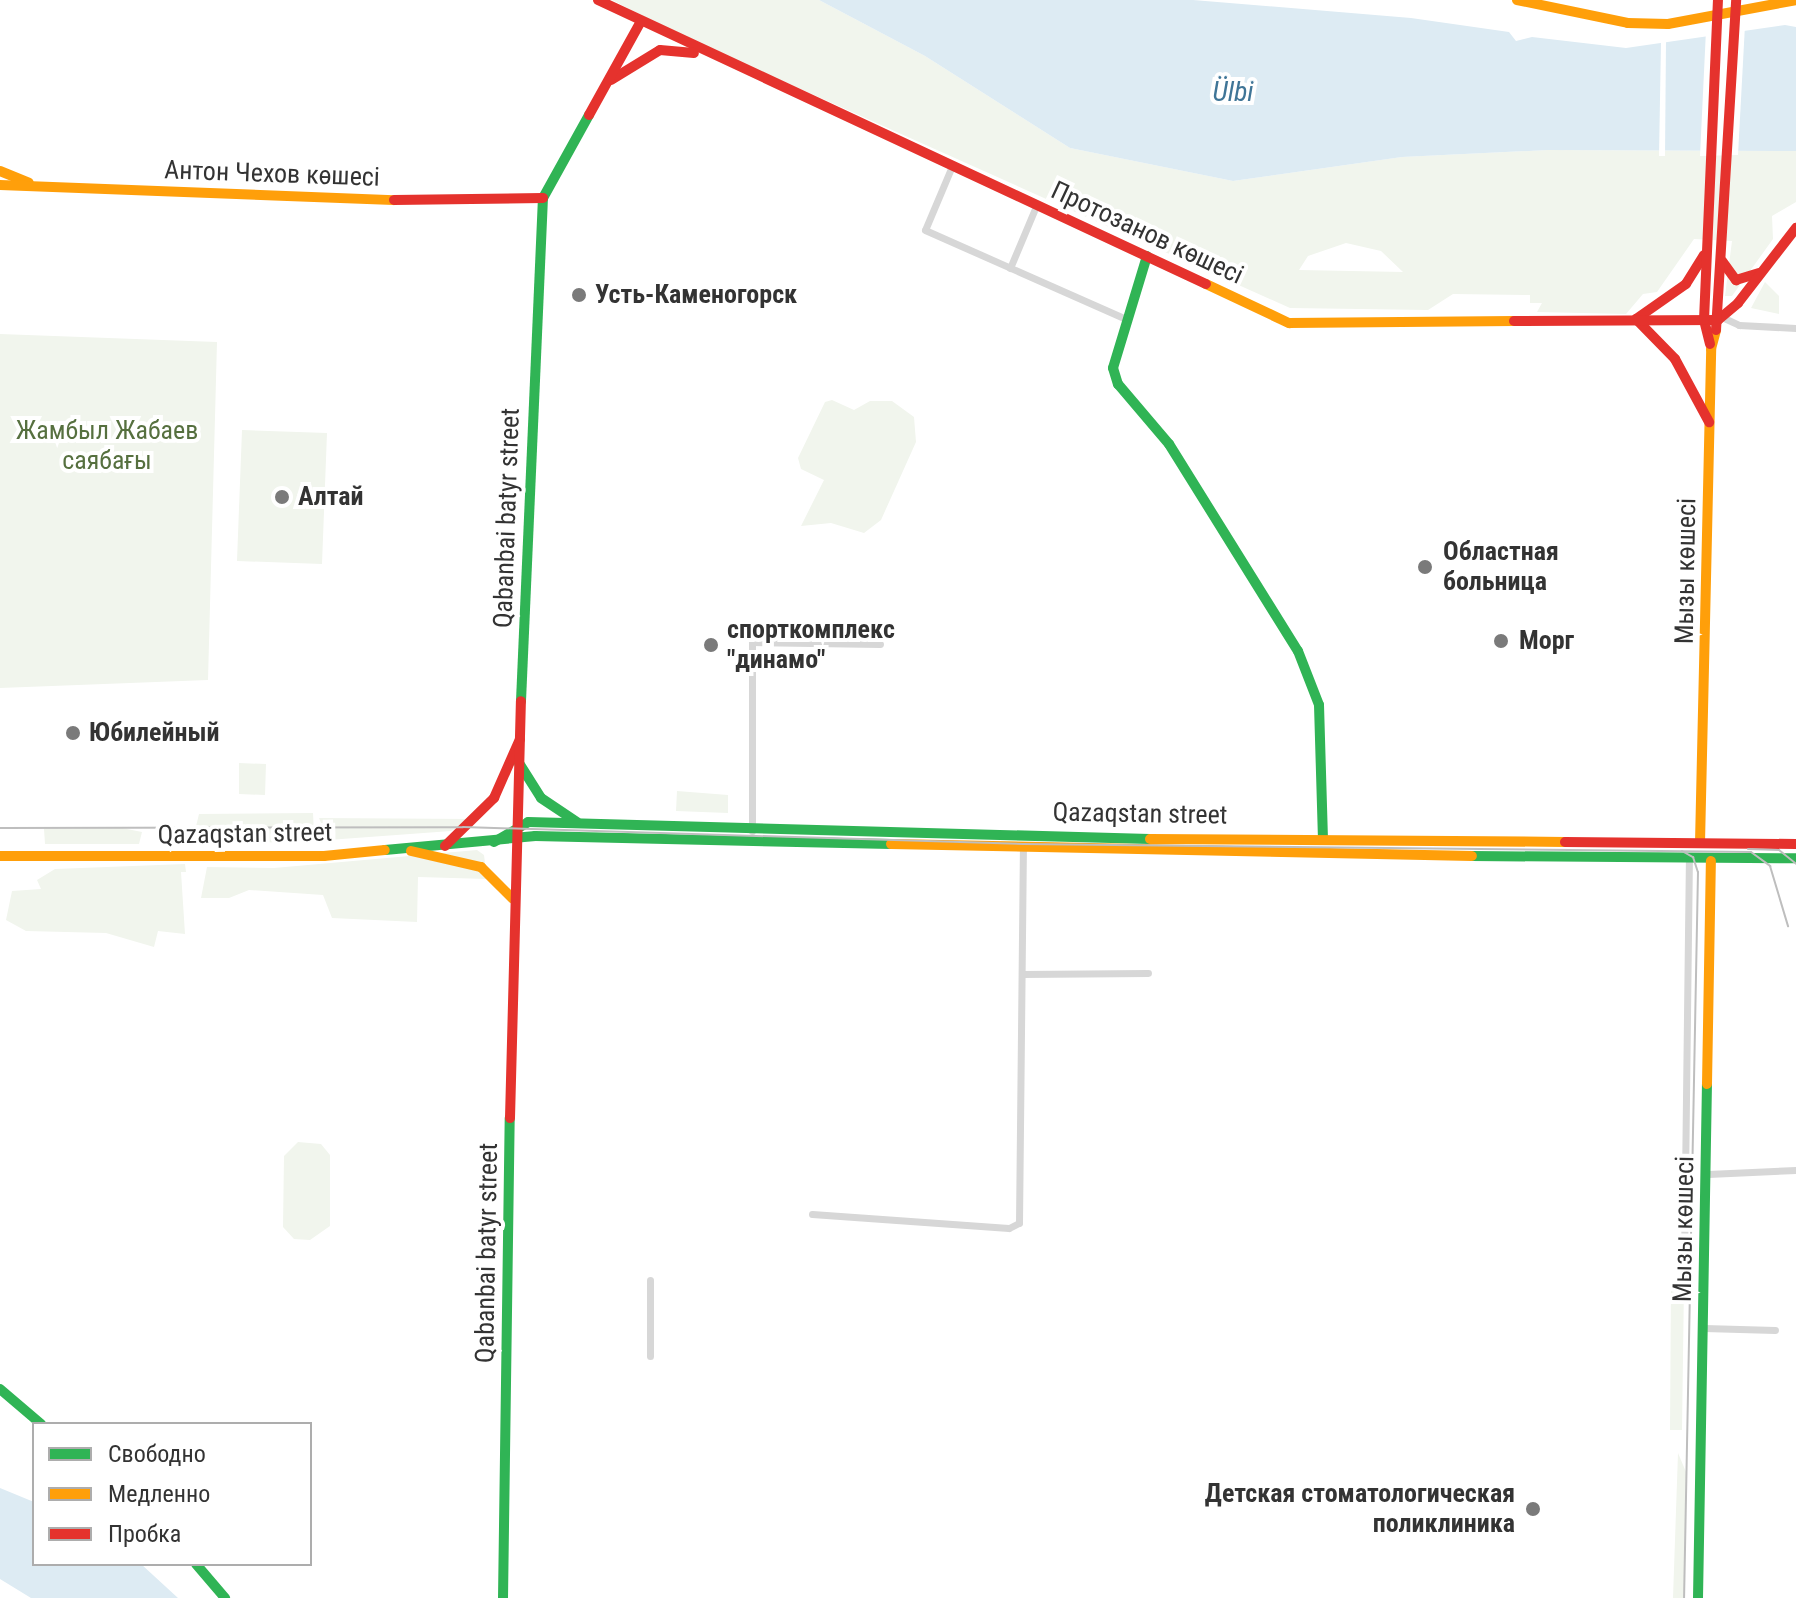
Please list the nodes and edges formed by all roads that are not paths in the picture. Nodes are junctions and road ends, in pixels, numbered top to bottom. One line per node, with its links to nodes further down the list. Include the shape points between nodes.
1 (598, 0): 7 (main road, Протозанов көшесі)
2 (1517, 0): 6 (main road)
3 (1718, 0): 17 (main road)
4 (1736, 0): 19 (main road)
5 (1796, 0): 6 (main road, via 1668,24)
6 (1539, 4)
7 (640, 23): 8 (main road, Протозанов көшесі); 9 (main road)
8 (710, 56): 9 (main road, via 660,50); 10 (main road, Протозанов көшесі)
9 (606, 84): 14 (main road)
10 (952, 166): 15 (main road, Протозанов көшесі); 20 (street, via 925,230)
11 (0, 171): 13 (main road)
12 (0, 185): 13 (main road, Антон Чехов көшесі)
13 (34, 185): 14 (main road, Антон Чехов көшесі, via 415,201)
14 (543, 198): 30 (main road, Qabanbai batyr street)
15 (1036, 206): 18 (main road, Протозанов көшесі); 20 (street)
16 (1796, 228): 21 (main road)
17 (1706, 249): 23 (main road, via 1686,284); 25 (main road)
18 (1147, 256): 22 (main road); 23 (main road, Протозанов көшесі, via 1289,323)
19 (1722, 261): 21 (main road, via 1727,275 1736,280); 24 (main road)
20 (1010, 268): 22 (street)
21 (1759, 273): 24 (main road)
22 (1124, 318): 38 (main road, via 1119,361 1113,368 1118,384 1169,444 1298,651 1319,705)
23 (1636, 319): 25 (main road, Протозанов көшесі); 28 (main road, via 1675,359)
24 (1721, 319): 25 (main road, Протозанов көшесі); 26 (street); 27 (main road)
25 (1704, 320): 27 (main road)
26 (1796, 328)
27 (1711, 349): 28 (main road, Мызы көшесі)
28 (1710, 424): 32 (main road, Мызы көшесі)
29 (880, 644): 34 (street, via 752,642)
30 (520, 739): 31 (main road, Qabanbai batyr street); 45 (main road, via 494,798)
31 (519, 763): 33 (main road, via 541,798); 37 (main road, Qabanbai batyr street)
32 (1701, 818): 41 (main road); 42 (main road, Мызы көшесі); 43 (main road)
33 (577, 823): 34 (main road, Qazaqstan street); 37 (main road, Qazaqstan street, via 528,822)
34 (752, 828): 35 (main road, Qazaqstan street); 40 (street)
35 (938, 832): 36 (main road, Qazaqstan street); 46 (main road)
36 (1023, 834): 38 (main road, Qazaqstan street); 47 (street)
37 (515, 835): 40 (main road, Qazaqstan street); 45 (main road, Qazaqstan street, via 490,844); 55 (main road, Qabanbai batyr street)
38 (1323, 837): 39 (main road, Qazaqstan street); 49 (main road)
39 (1541, 840): 41 (main road, Qazaqstan street); 50 (main road)
40 (751, 843): 46 (main road, Qazaqstan street)
41 (1674, 843): 42 (main road, Qazaqstan street)
42 (1700, 843): 43 (main road, Qazaqstan street); 54 (main road)
43 (1726, 843): 44 (main road, Qazaqstan street)
44 (1796, 844)
45 (445, 846): 48 (main road, Qazaqstan street)
46 (937, 846): 47 (main road, Qazaqstan street)
47 (1023, 848): 49 (main road, Qazaqstan street); 57 (street)
48 (407, 850): 51 (main road, Qazaqstan street, via 184,858); 55 (main road, via 481,867)
49 (1323, 853): 50 (main road, Qazaqstan street)
50 (1541, 854): 52 (main road, Qazaqstan street)
51 (0, 856)
52 (1689, 857): 54 (main road, Qazaqstan street); 61 (street)
53 (1796, 858): 54 (main road, Qazaqstan street)
54 (1711, 861): 59 (main road, Мызы көшесі)
55 (513, 904): 70 (main road, Qabanbai batyr street)
56 (1148, 973): 57 (street)
57 (1022, 974): 60 (street, via 1019,1223 1009,1228)
58 (1796, 1170): 59 (street)
59 (1708, 1174): 63 (main road, Мызы көшесі)
60 (812, 1214)
61 (1684, 1262)
62 (650, 1280): 65 (street)
63 (1704, 1328): 64 (street); 71 (main road, Мызы көшесі)
64 (1775, 1330)
65 (650, 1356)
66 (0, 1389): 67 (main road)
67 (39, 1422)
68 (198, 1566): 69 (main road)
69 (225, 1598)
70 (503, 1598)
71 (1698, 1598)

